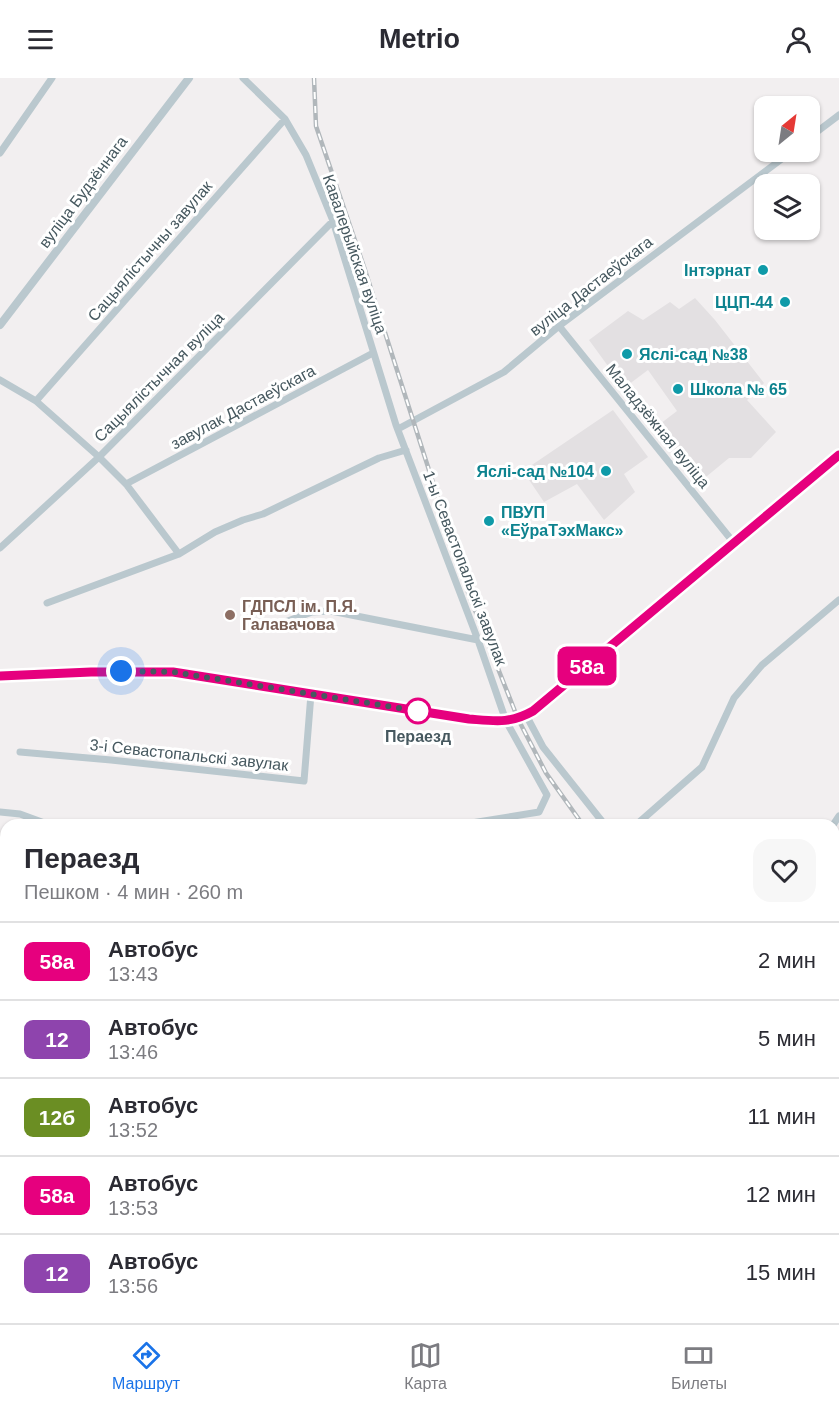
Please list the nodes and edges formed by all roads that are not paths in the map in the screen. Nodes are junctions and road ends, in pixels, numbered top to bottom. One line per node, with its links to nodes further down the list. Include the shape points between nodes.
1 (52, 78): 7 (street)
2 (189, 78): 10 (street, вуліца Будзённага)
3 (243, 78): 5 (street, Кавалерыйская вуліца)
4 (839, 115): 6 (street)
5 (285, 118): 9 (street, Кавалерыйская вуліца, via 306,155); 14 (street, Сацыялістычны завулак)
6 (820, 129)
7 (0, 153)
8 (777, 162): 11 (street, вуліца Дастаеўскага)
9 (333, 221): 12 (street, Кавалерыйская вуліца); 18 (street, Сацыялістычная вуліца)
10 (0, 325)
11 (559, 326): 15 (street, вуліца Дастаеўскага, via 504,372); 20 (street, Маладзёжная вуліца)
12 (373, 353): 15 (street, Кавалерыйская вуліца); 19 (street, завулак Дастаеўскага)
13 (0, 380): 14 (street)
14 (36, 401): 18 (street)
15 (397, 427): 16 (street, 1-ы Севастопальскі завулак)
16 (406, 450): 22 (street, via 379,458 263,514 215,532); 26 (street, 1-ы Севастопальскі завулак)
17 (839, 455): 20 (street)
18 (99, 457): 19 (street); 21 (street, Сацыялістычная вуліца)
19 (126, 484): 22 (street)
20 (734, 543): 29 (street)
21 (0, 548)
22 (179, 554): 24 (street)
23 (839, 600): 36 (street, via 762,665 734,698 702,767)
24 (46, 603)
25 (277, 625): 26 (street, via 312,612 332,611)
26 (478, 640): 30 (street, 1-ы Севастопальскі завулак)
27 (0, 676): 28 (street, via 173,672)
28 (310, 694): 30 (street); 31 (street, 3-і Севастопальскі завулак, via 304,781)
29 (526, 715): 30 (street); 35 (street, via 543,747)
30 (506, 722): 34 (street, 1-ы Севастопальскі завулак, via 547,795 539,812)
31 (20, 752)
32 (0, 812): 33 (street)
33 (34, 819)
34 (496, 819)
35 (600, 819)
36 (643, 819)

